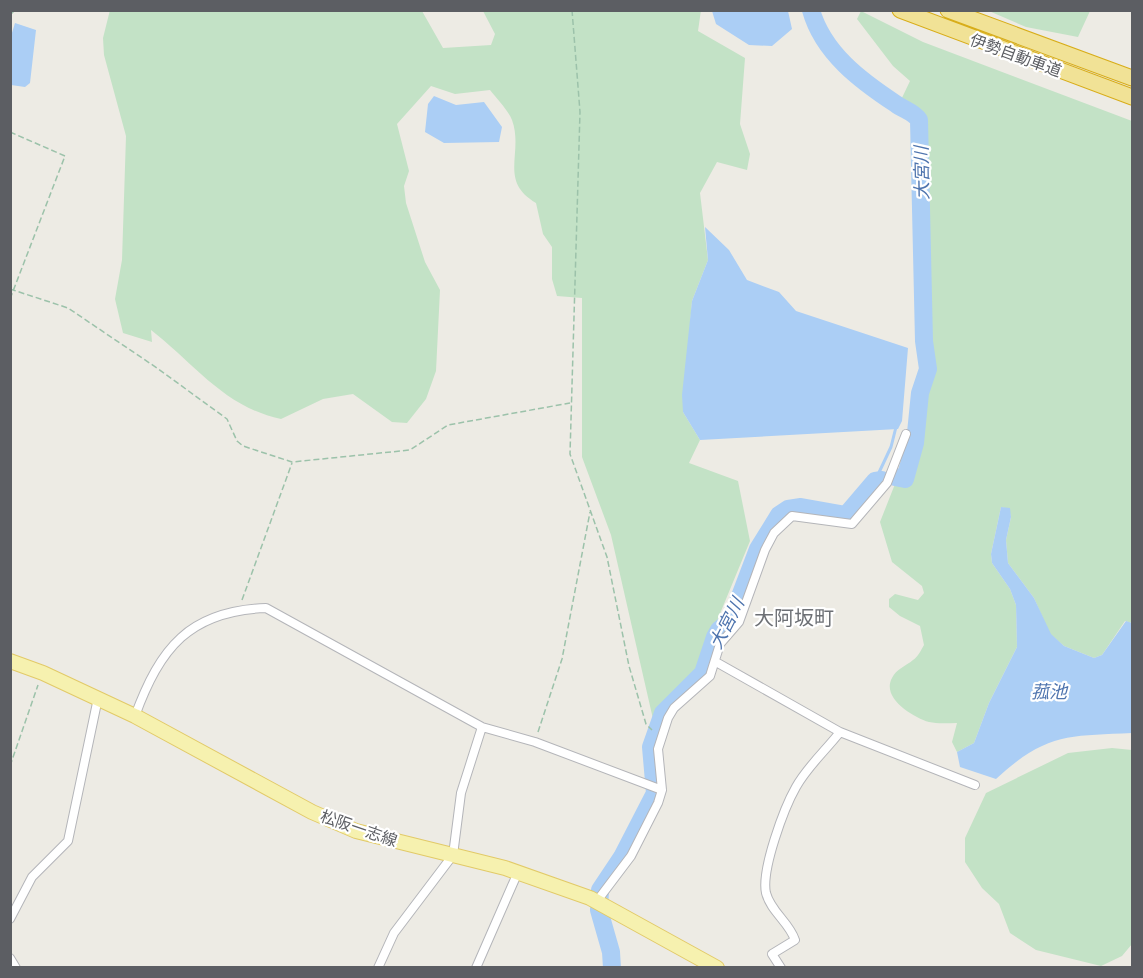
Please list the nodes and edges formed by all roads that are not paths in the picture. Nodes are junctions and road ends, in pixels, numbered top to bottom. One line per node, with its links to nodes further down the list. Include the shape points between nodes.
1 (900, 10): 4 (highway, 伊勢自動車道)
2 (948, 10): 3 (highway, 伊勢自動車道)
3 (1132, 78)
4 (1132, 97)
5 (906, 434): 7 (street, via 887,483 852,524 792,516 774,533 739,622 720,644)
6 (10, 661): 8 (main road, 松阪一志線)
7 (716, 662): 12 (street); 13 (street, via 706,681 674,708)
8 (98, 698): 9 (main road, 松阪一志線); 19 (street, via 68,841 32,877)
9 (135, 716): 10 (street, via 148,680 174,641 213,618 238,609 266,608); 16 (main road, 松阪一志線, via 312,812 356,831)
10 (482, 727): 15 (street, via 535,742); 16 (street, via 461,793)
11 (652, 730): 13 (street)
12 (840, 732): 14 (street); 25 (street, via 796,787 769,856 766,894 795,940 772,954)
13 (660, 737): 15 (street)
14 (975, 785)
15 (662, 790): 18 (street, via 631,855)
16 (453, 855): 17 (main road, 松阪一志線); 22 (street, via 394,933)
17 (518, 872): 18 (main road, 松阪一志線); 23 (street)
18 (600, 900): 24 (main road, 松阪一志線)
19 (10, 919)
20 (10, 958): 21 (street)
21 (16, 968)
22 (378, 968)
23 (476, 968)
24 (717, 968)
25 (781, 968)

